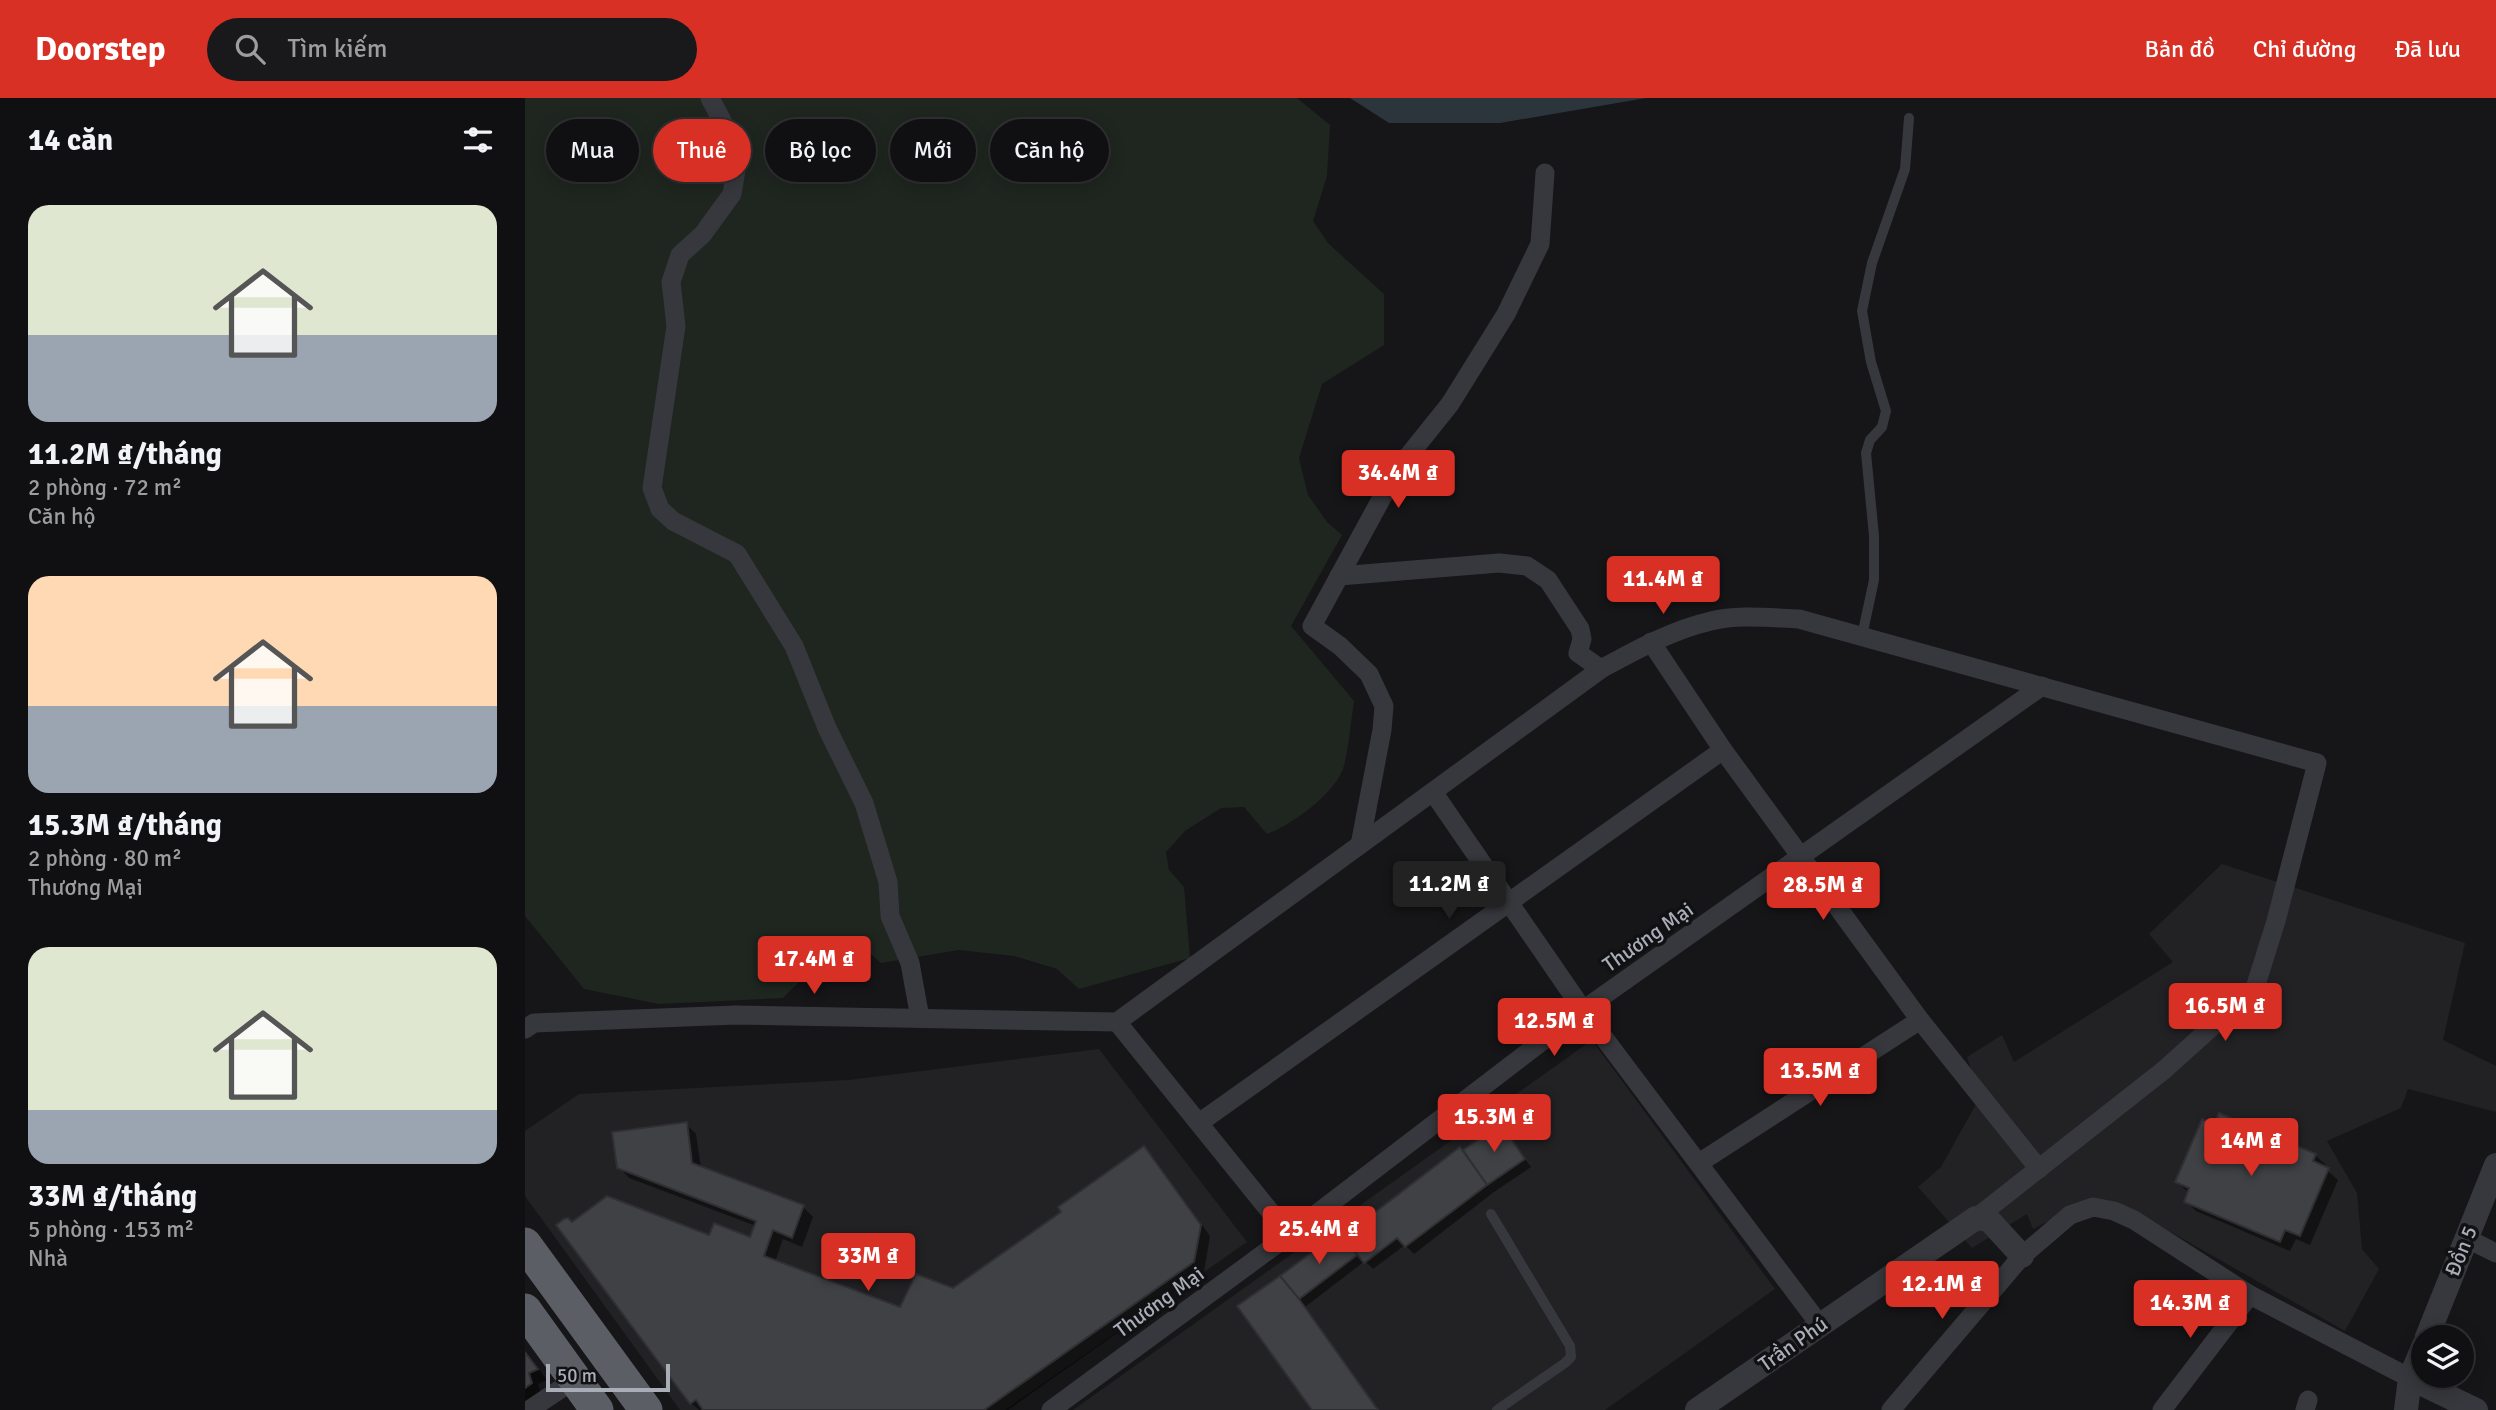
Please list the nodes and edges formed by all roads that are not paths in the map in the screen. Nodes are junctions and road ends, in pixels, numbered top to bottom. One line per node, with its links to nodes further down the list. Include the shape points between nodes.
1 (711, 98): 15 (street, via 740,153 732,194 703,234 680,255 671,282 676,326 652,488 660,509 673,521 737,554 794,646 864,803)
2 (1909, 118): 5 (lane, via 1905,169 1872,263 1862,311 1886,411 1882,428 1865,453 1874,580)
3 (1545, 173): 4 (street, via 1539,244 1506,314 1450,404 1397,470)
4 (1339, 576): 7 (street, via 1499,563 1527,566 1548,580 1580,629 1578,653); 11 (street, via 1312,626 1369,674 1384,706)
5 (1862, 636): 6 (street, via 1798,619 1757,618 1712,620); 8 (street)
6 (1651, 642): 7 (street); 9 (street)
7 (1601, 669): 10 (street)
8 (2042, 686): 12 (street, Thương Mại); 22 (street, via 2317,763 2255,988 2164,1070)
9 (1723, 750): 12 (street); 13 (street)
10 (1433, 792): 11 (street); 13 (street)
11 (1360, 845): 17 (street)
12 (1801, 857): 14 (street, Thương Mại); 16 (street)
13 (1510, 902): 14 (street); 19 (street)
14 (1583, 1010): 20 (street); 25 (street, Thương Mại)
15 (920, 1018): 17 (street); 18 (street, via 736,1015 534,1023)
16 (1920, 1020): 20 (street); 22 (street)
17 (1117, 1022): 19 (street)
18 (525, 1029)
19 (1199, 1123): 25 (street)
20 (1699, 1163): 33 (street)
21 (2496, 1165): 26 (street, Đồn 5)
22 (2039, 1170): 24 (street)
23 (1491, 1214): 41 (lane, via 1570,1346 1571,1357)
24 (1976, 1217): 29 (street, via 1989,1220); 33 (street, Trần Phú)
25 (1289, 1235): 40 (street, Thương Mại)
26 (2466, 1238): 28 (street); 34 (street, Đồn 5)
27 (525, 1244): 31 (highway)
28 (2496, 1252)
29 (2022, 1256): 30 (street, via 2070,1215 2093,1207 2134,1220); 43 (street)
30 (2250, 1295): 35 (street); 44 (street)
31 (573, 1310): 32 (highway); 39 (highway)
32 (533, 1321): 36 (highway)
33 (1820, 1325): 42 (street, Trần Phú)
34 (2432, 1325)
35 (2410, 1378): 45 (street); 46 (street)
36 (574, 1380): 37 (street); 38 (highway)
37 (529, 1410)
38 (597, 1410)
39 (646, 1410)
40 (1051, 1410)
41 (1497, 1410)
42 (1697, 1410)
43 (1891, 1410)
44 (2162, 1410)
45 (2406, 1410)
46 (2476, 1410)

